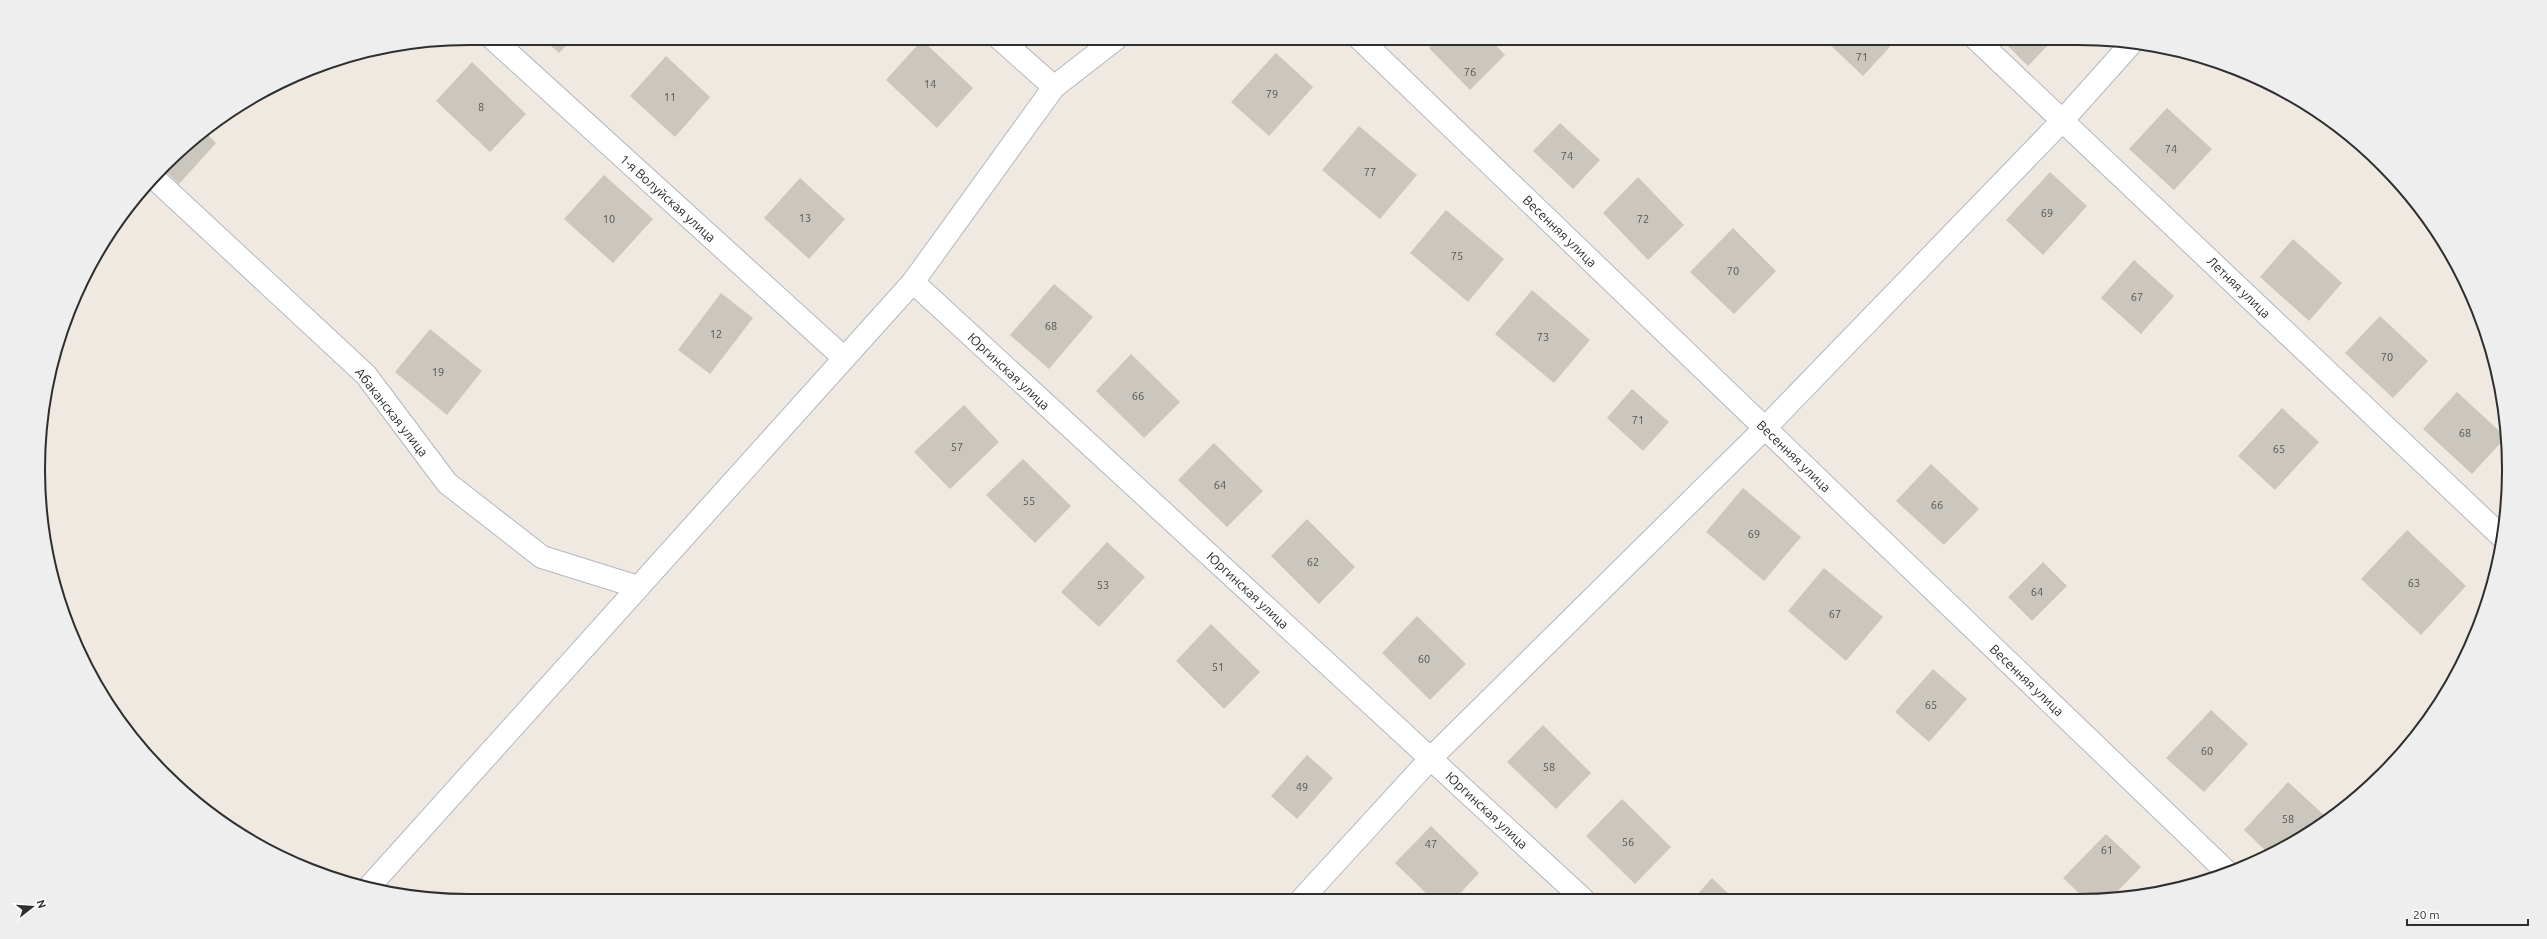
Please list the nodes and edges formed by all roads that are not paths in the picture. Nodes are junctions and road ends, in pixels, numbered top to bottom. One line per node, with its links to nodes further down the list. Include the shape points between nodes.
1 (500, 45): 11 (street, 1-я Волуйская улица)
2 (1007, 45): 7 (street)
3 (1108, 45): 7 (street)
4 (1366, 45): 12 (street, Весенняя улица)
5 (1983, 45): 8 (street, Летняя улица)
6 (2127, 48): 8 (street)
7 (1054, 87): 10 (street)
8 (2063, 120): 12 (street); 13 (street, Летняя улица)
9 (158, 181): 14 (street, Абаканская улица, via 366,375 447,484 542,557)
10 (913, 282): 11 (street); 15 (street, Юргинская улица)
11 (844, 358): 14 (street)
12 (1765, 428): 15 (street); 16 (street, Весенняя улица)
13 (2497, 532)
14 (638, 587): 17 (street)
15 (1431, 758): 18 (street); 19 (street, Юргинская улица)
16 (2223, 868)
17 (373, 883)
18 (1307, 894)
19 (1579, 894)

